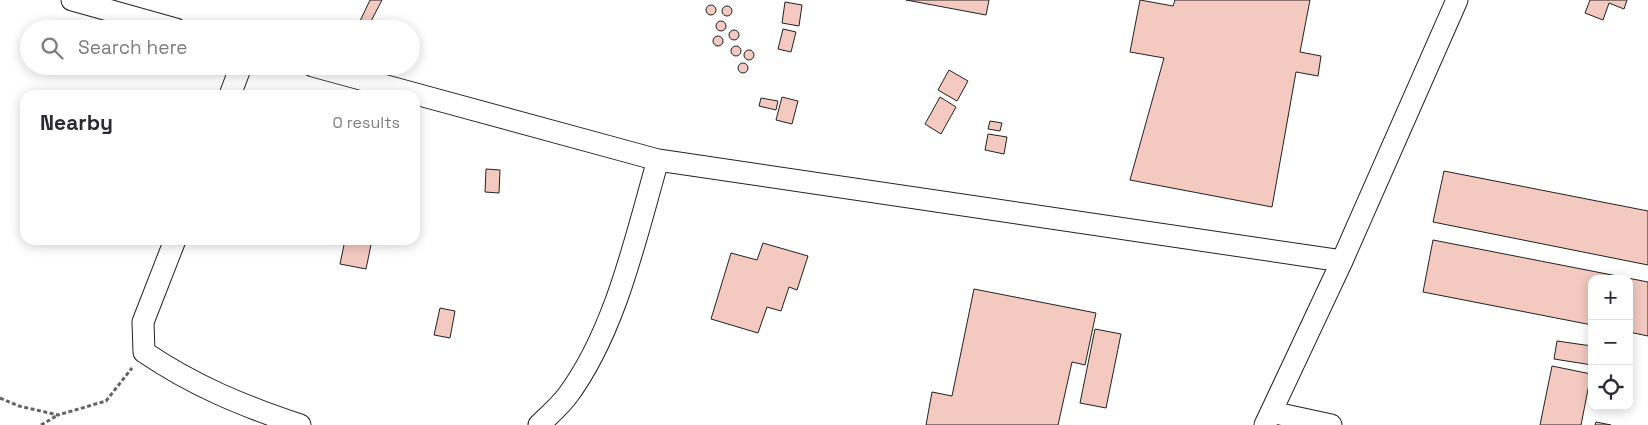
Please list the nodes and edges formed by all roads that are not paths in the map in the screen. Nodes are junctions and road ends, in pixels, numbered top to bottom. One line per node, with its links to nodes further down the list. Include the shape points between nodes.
1 (72, 0): 3 (street)
2 (1457, 0): 11 (street)
3 (144, 20)
4 (238, 75): 6 (street)
5 (346, 75): 7 (street)
6 (232, 90)
7 (401, 90)
8 (420, 95): 9 (street)
9 (658, 160): 11 (street); 14 (street, via 600,342 568,395)
10 (173, 245): 13 (street, via 143,322 144,352 172,371 240,405)
11 (1342, 261): 12 (street)
12 (1268, 419): 15 (street)
13 (300, 425)
14 (539, 425)
15 (1331, 425)

